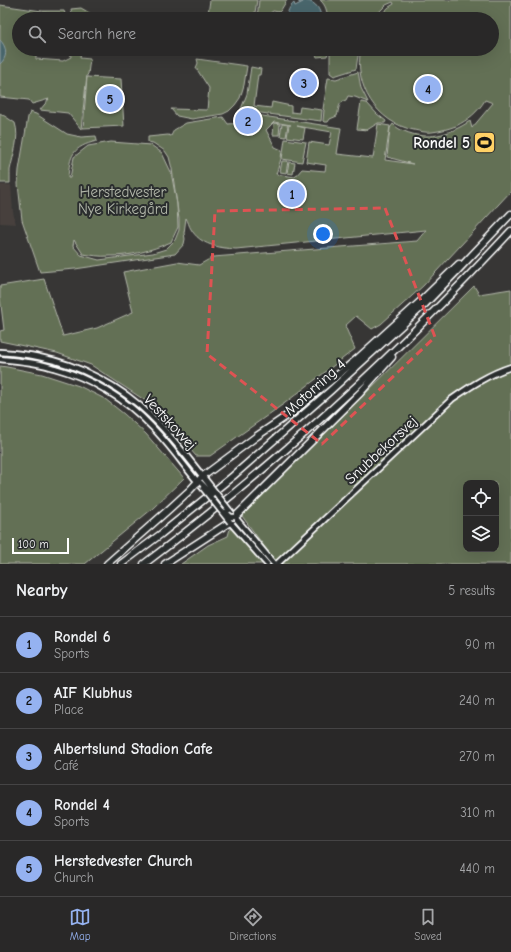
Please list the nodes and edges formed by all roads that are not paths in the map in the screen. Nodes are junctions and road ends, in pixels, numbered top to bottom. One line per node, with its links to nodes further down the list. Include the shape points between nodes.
1 (511, 214): 3 (highway, Motorring 4)
2 (511, 231): 4 (highway, Motorring 4)
3 (489, 238): 8 (highway, via 357,359 294,411); 11 (highway, Motorring 4, via 425,304 330,392 233,476)
4 (428, 318): 9 (highway, via 360,393); 12 (highway, Motorring 4, via 276,458)
5 (0, 352): 8 (street, Vestskovvej, via 40,357 65,364 108,383 150,415 169,434)
6 (0, 359): 8 (street, Vestskovvej, via 54,367 97,384 135,411)
7 (511, 367): 15 (street, Snubbekorsvej, via 486,377 452,399)
8 (201, 480): 9 (street, Vestskovvej, bridge, via 229,510); 9 (street, Vestskovvej, bridge, via 211,499); 10 (highway)
9 (233, 519): 13 (highway); 14 (street); 15 (street)
10 (107, 564)
11 (121, 564)
12 (144, 564)
13 (165, 564)
14 (267, 564)
15 (275, 564)

